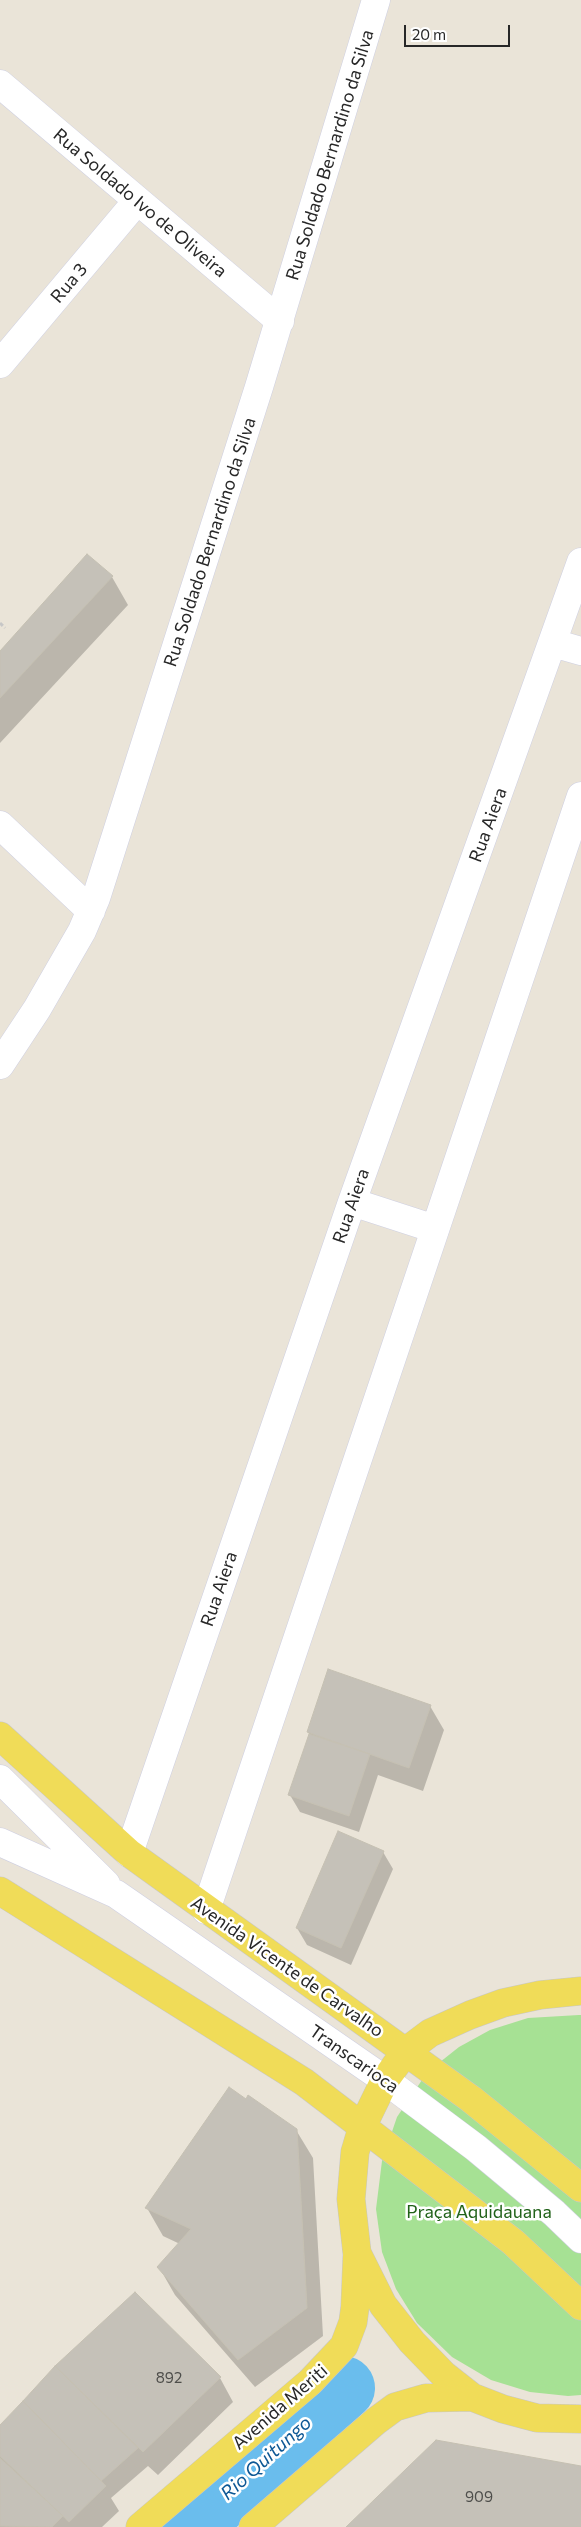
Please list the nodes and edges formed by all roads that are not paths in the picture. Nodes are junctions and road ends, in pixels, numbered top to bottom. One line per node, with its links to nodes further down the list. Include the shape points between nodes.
1 (376, 0): 4 (street, Rua Soldado Bernardino da Silva)
2 (0, 84): 3 (street, Rua Soldado Ivo de Oliveira)
3 (137, 201): 4 (street, Rua Soldado Ivo de Oliveira); 5 (street, Rua 3)
4 (280, 321): 11 (street, Rua Soldado Bernardino da Silva)
5 (0, 364)
6 (581, 562): 7 (street, Rua Aiera)
7 (553, 643): 8 (street); 13 (street, Rua Aiera)
8 (581, 651)
9 (581, 796): 14 (street)
10 (0, 825): 11 (street)
11 (91, 911): 12 (street, Rua Soldado Bernardino da Silva, via 37,1009)
12 (0, 1065)
13 (352, 1202): 14 (street); 18 (street, Rua Aiera)
14 (435, 1229): 21 (street)
15 (0, 1736): 18 (main road, Avenida Vicente de Carvalho)
16 (0, 1779): 20 (street, Transcarioca)
17 (0, 1842): 20 (street, Transcarioca)
18 (128, 1852): 21 (main road, Avenida Vicente de Carvalho)
19 (0, 1892): 25 (main road, via 304,2082)
20 (116, 1894): 24 (street, Transcarioca)
21 (206, 1910): 23 (main road, Avenida Vicente de Carvalho)
22 (581, 1991): 23 (main road, via 503,2003 430,2033)
23 (406, 2051): 24 (main road); 26 (main road, Avenida Vicente de Carvalho)
24 (385, 2080): 25 (main road); 27 (street, Transcarioca, via 476,2148)
25 (363, 2125): 28 (main road, via 355,2152 352,2199); 29 (main road, via 512,2242)
26 (581, 2188)
27 (581, 2238)
28 (357, 2253): 30 (main road, via 383,2305 412,2342 444,2375); 32 (main road, Avenida Meriti, via 353,2322 344,2346 310,2382)
29 (581, 2306)
30 (472, 2397): 31 (main road, via 537,2418); 33 (main road, via 426,2398 395,2407)
31 (581, 2419)
32 (140, 2527)
33 (253, 2527)

